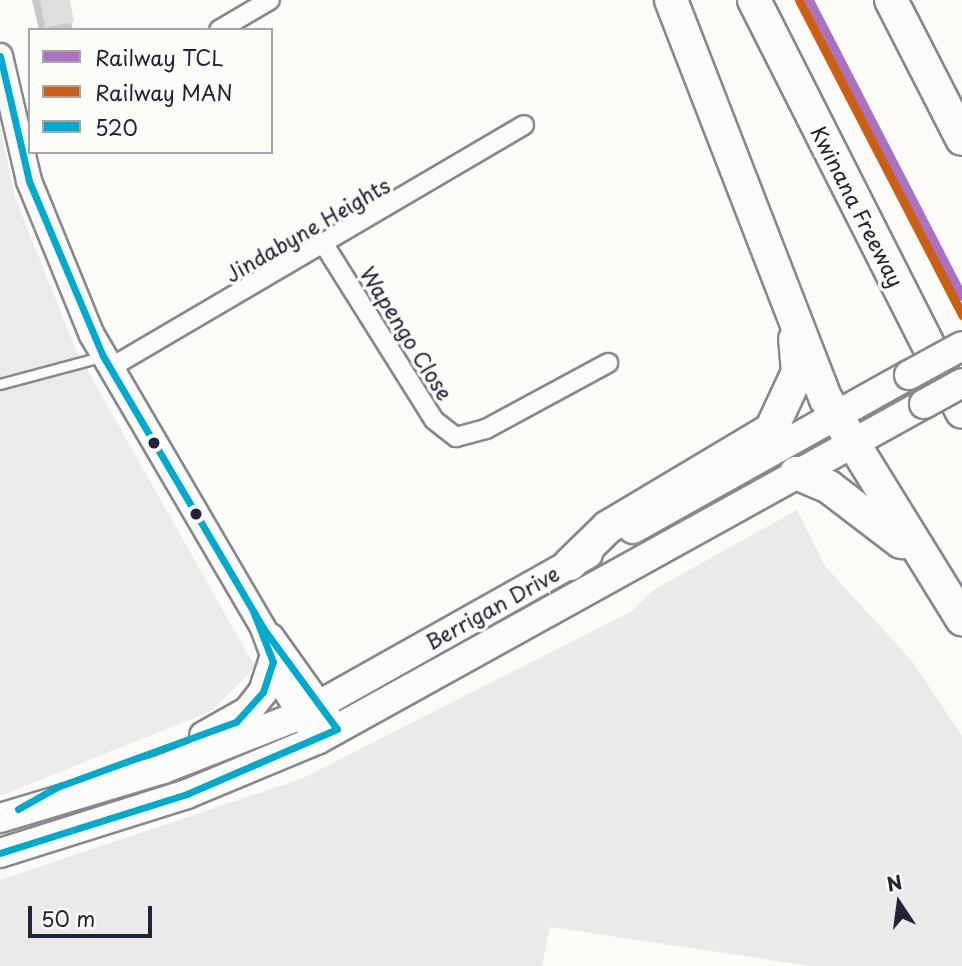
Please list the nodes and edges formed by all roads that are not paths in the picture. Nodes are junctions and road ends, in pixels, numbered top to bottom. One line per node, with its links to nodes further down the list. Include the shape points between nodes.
1 (269, 0): 5 (street)
2 (671, 0): 15 (highway)
3 (754, 0): 21 (highway, Kwinana Freeway)
4 (891, 0): 6 (highway)
5 (222, 28)
6 (906, 30): 8 (highway); 11 (highway)
7 (0, 56): 9 (street)
8 (962, 107)
9 (21, 115): 12 (street)
10 (524, 124): 14 (street, Jindabyne Heights)
11 (962, 139)
12 (28, 146)
13 (30, 154): 17 (street, via 47,231)
14 (325, 246): 17 (street, Jindabyne Heights); 18 (street, Wapengo Close, via 434,420 456,436 486,429)
15 (793, 316): 22 (highway); 26 (highway, via 798,372 771,430 608,527)
16 (962, 345): 22 (main road, Berrigan Drive, bridge)
17 (106, 362): 20 (lane); 28 (street)
18 (608, 363)
19 (962, 383): 23 (main road, Berrigan Drive, bridge)
20 (0, 384)
21 (962, 411)
22 (835, 415): 23 (highway); 26 (main road, Berrigan Drive)
23 (850, 446): 24 (main road, Berrigan Drive); 25 (highway)
24 (796, 473): 25 (highway, via 829,488); 31 (main road, Berrigan Drive)
25 (923, 561): 27 (highway)
26 (570, 564): 30 (main road, Berrigan Drive)
27 (962, 620)
28 (263, 628): 29 (street); 30 (street)
29 (273, 662): 30 (street); 32 (main road, via 264,692 236,722 57,787)
30 (310, 709): 31 (street); 32 (main road, Berrigan Drive, via 174,765)
31 (327, 734): 33 (main road, Berrigan Drive, via 187,794)
32 (2, 818)
33 (0, 853)

